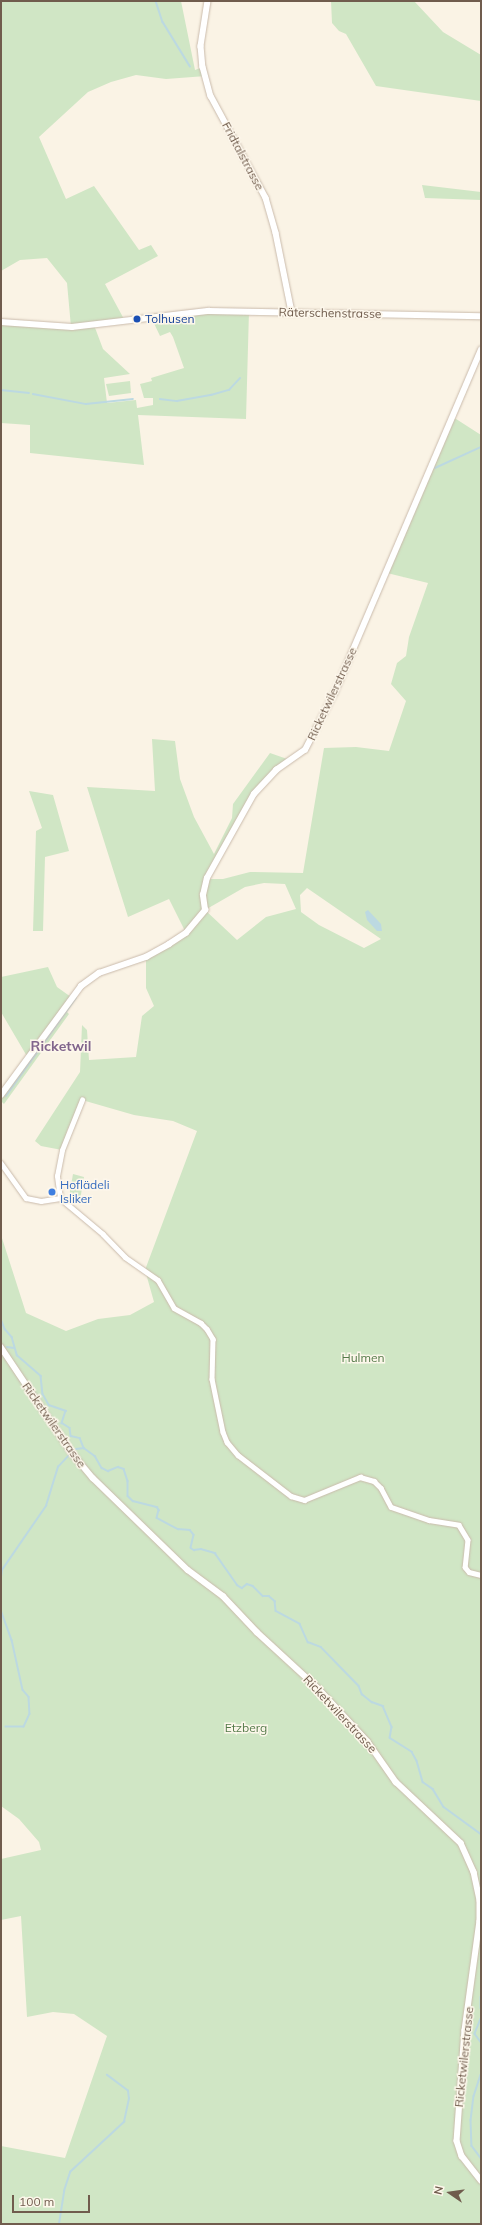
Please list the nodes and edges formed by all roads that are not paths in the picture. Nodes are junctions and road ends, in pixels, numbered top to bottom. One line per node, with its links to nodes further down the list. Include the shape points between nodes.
1 (208, 1): 2 (street, Fridtalstrasse, via 201,46 203,68 211,96 266,198)
2 (292, 312): 3 (street, Räterschenstrasse); 4 (street, Räterschenstrasse, via 209,311 66,328)
3 (481, 316)
4 (1, 322)
5 (481, 350): 6 (street, Ricketwilerstrasse, via 332,698 305,750 276,770 254,794 207,878 203,895 204,910 186,933 169,944 146,957 99,973 81,986)
6 (1, 1095)
7 (82, 1100): 9 (street, via 62,1150 57,1176)
8 (1, 1163): 9 (street, via 26,1198 41,1201)
9 (60, 1198): 11 (street, via 126,1257 158,1280 174,1308 201,1323 207,1330 213,1339 212,1379 223,1432 227,1442 238,1455 291,1496 304,1500 360,1477 374,1481 381,1488 391,1507 429,1520 459,1525 468,1540 465,1567 469,1572)
10 (1, 1347): 12 (street, Ricketwilerstrasse, via 72,1453 93,1478 188,1570 223,1596 257,1632 319,1689 368,1742 402,1787 461,1843 474,1872 480,1901 480,1921 465,2030 457,2141 462,2156)
11 (481, 1575)
12 (481, 2180)

